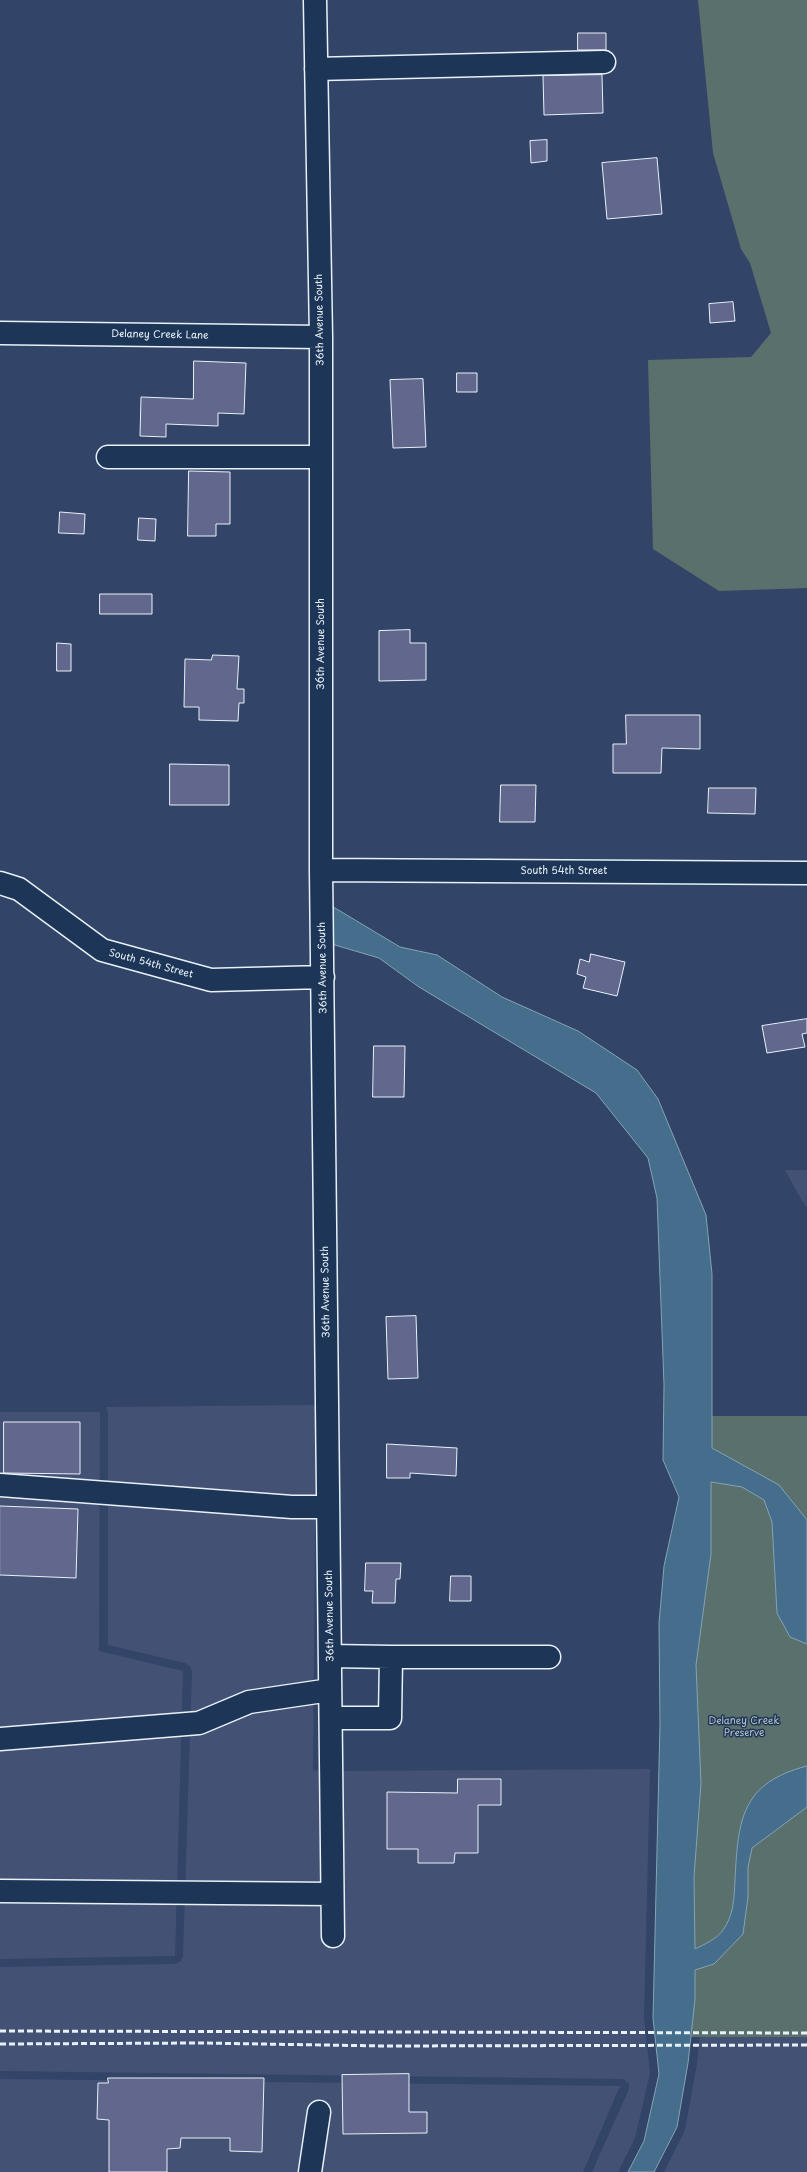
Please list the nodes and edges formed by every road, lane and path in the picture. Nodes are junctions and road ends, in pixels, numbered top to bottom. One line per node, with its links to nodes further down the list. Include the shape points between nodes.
1 (315, 0): 3 (street, 36th Avenue South)
2 (604, 62): 3 (street)
3 (316, 69): 5 (street, 36th Avenue South)
4 (0, 333): 5 (street, Delaney Creek Lane)
5 (321, 337): 7 (street, 36th Avenue South)
6 (108, 458): 7 (street)
7 (321, 458): 8 (street, 36th Avenue South)
8 (321, 870): 9 (street, South 54th Street); 11 (street, 36th Avenue South)
9 (807, 873)
10 (0, 883): 11 (street, South 54th Street, via 19,889 102,950 211,980)
11 (323, 977): 13 (street, 36th Avenue South)
12 (0, 1485): 13 (street, via 292,1507)
13 (328, 1507): 14 (street, 36th Avenue South)
14 (330, 1656): 15 (street); 17 (street, 36th Avenue South)
15 (391, 1657): 16 (street); 18 (street, via 390,1718)
16 (549, 1657)
17 (330, 1690): 18 (street, 36th Avenue South); 19 (street, via 249,1702 199,1723)
18 (330, 1718): 21 (street, 36th Avenue South)
19 (0, 1739)
20 (0, 1891): 21 (street)
21 (332, 1894): 22 (street, 36th Avenue South)
22 (333, 1936)
23 (319, 2112): 24 (street)
24 (310, 2172)

